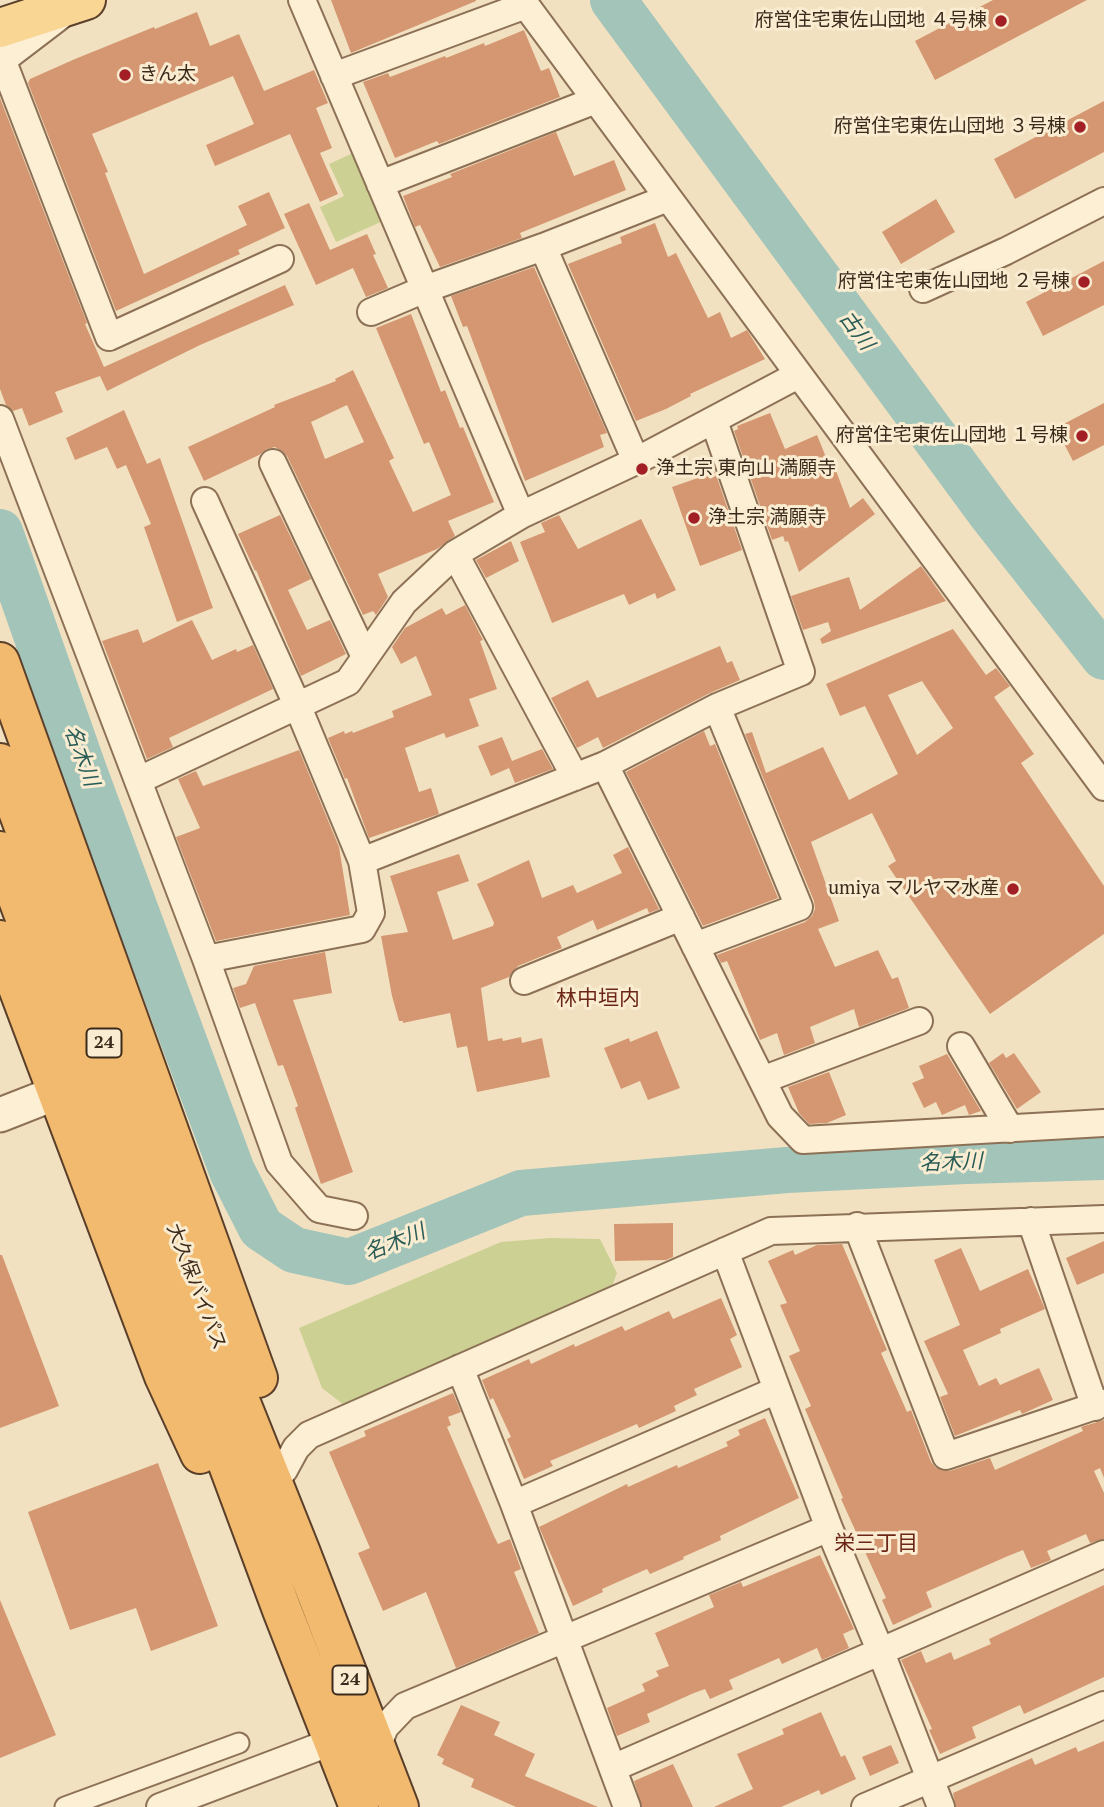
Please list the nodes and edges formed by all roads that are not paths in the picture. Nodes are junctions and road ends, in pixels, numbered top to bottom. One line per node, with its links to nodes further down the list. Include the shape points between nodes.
1 (302, 0): 5 (street)
2 (81, 1): 4 (main road)
3 (524, 3): 5 (street); 6 (street)
4 (1, 51): 11 (street, via 109,337)
5 (334, 76): 7 (street)
6 (596, 100): 7 (street); 8 (street)
7 (380, 184): 12 (street)
8 (668, 198): 10 (street); 15 (street)
9 (1104, 201): 13 (street)
10 (542, 247): 12 (street); 18 (street)
11 (280, 259)
12 (425, 289): 14 (street); 21 (street)
13 (923, 289)
14 (371, 312)
15 (799, 375): 17 (street); 31 (street)
16 (0, 419): 30 (street)
17 (714, 421): 18 (street); 26 (street, via 801,672)
18 (636, 461): 21 (street)
19 (273, 463): 23 (street)
20 (205, 501): 25 (street)
21 (521, 515): 22 (street)
22 (455, 554): 23 (street, via 404,603); 29 (street)
23 (365, 657): 25 (street, via 348,682)
24 (0, 662): 55 (highway, via 270,1413)
25 (298, 707): 30 (street); 33 (street)
26 (717, 707): 28 (street); 36 (street, via 799,907)
27 (0, 763): 51 (highway, 大久保バイパス / 24)
28 (605, 765): 29 (street); 34 (street)
29 (575, 777): 33 (street)
30 (139, 780): 37 (street)
31 (1104, 787)
32 (0, 852): 51 (highway, 大久保バイパス / 24)
33 (362, 860): 37 (street, via 371,914 362,929)
34 (681, 917): 36 (street); 38 (street)
35 (0, 940): 42 (highway)
36 (695, 946): 41 (street)
37 (206, 959): 46 (street, via 279,1163 319,1209)
38 (524, 981)
39 (919, 1021): 41 (street)
40 (961, 1046): 45 (street)
41 (762, 1080): 45 (street, via 780,1116 803,1140)
42 (57, 1093): 43 (street); 60 (highway, via 164,1376 247,1561)
43 (0, 1115)
44 (1104, 1123): 45 (street)
45 (1010, 1129)
46 (354, 1216)
47 (1104, 1219): 48 (street)
48 (1031, 1221): 49 (street); 54 (street)
49 (857, 1226): 50 (street, via 771,1231); 54 (street, via 946,1456)
50 (725, 1251): 52 (street); 53 (street)
51 (194, 1328): 58 (highway, 大久保バイパス / 24); 60 (highway, 大久保バイパス / 24)
52 (460, 1368): 55 (street, via 309,1435 296,1447); 56 (street)
53 (777, 1390): 56 (street); 57 (street)
54 (1099, 1405)
55 (284, 1470): 58 (highway)
56 (514, 1504): 61 (street)
57 (829, 1528): 61 (street); 62 (street)
58 (301, 1553): 66 (highway, 大久保バイパス / 24)
59 (1104, 1554): 62 (street)
60 (282, 1610): 64 (highway, 大久保バイパス / 24)
61 (565, 1639): 66 (street, via 405,1706 385,1727); 67 (street)
62 (880, 1650): 67 (street); 68 (street)
63 (1104, 1705): 68 (street)
64 (334, 1741): 70 (street); 71 (highway, 大久保バイパス / 24)
65 (239, 1743): 69 (street)
66 (377, 1747): 72 (highway, 大久保バイパス / 24)
67 (613, 1768): 73 (street)
68 (931, 1779): 74 (street); 75 (street)
69 (65, 1807)
70 (160, 1807)
71 (359, 1807)
72 (399, 1807)
73 (626, 1807)
74 (865, 1807)
75 (941, 1807)

